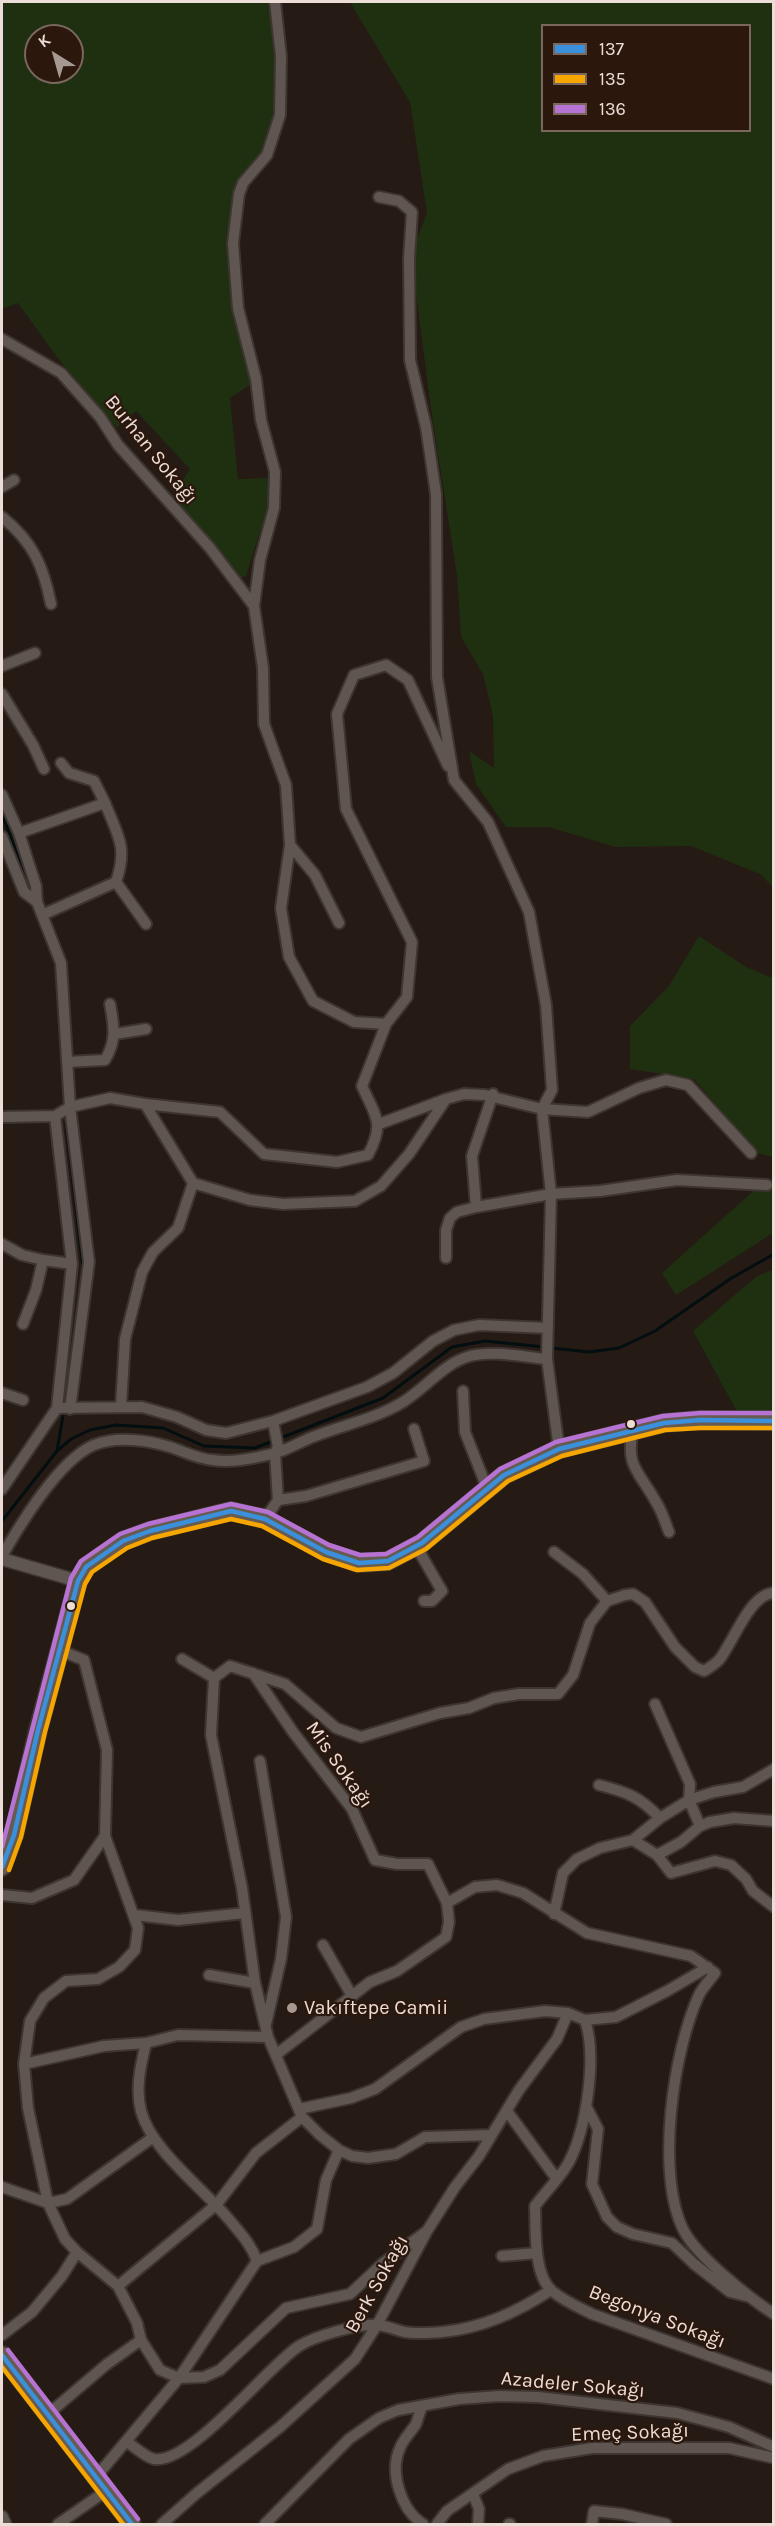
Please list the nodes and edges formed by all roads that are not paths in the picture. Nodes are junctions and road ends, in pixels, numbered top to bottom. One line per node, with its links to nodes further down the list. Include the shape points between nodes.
1 (275, 2): 8 (street, via 281,56 280,115 267,155 238,194 233,243 238,308 275,472 274,508 260,560)
2 (380, 197): 14 (street, via 399,201 412,212 410,360 436,494 437,677)
3 (2, 339): 8 (street, Burhan Sokağı, via 61,373 210,548)
4 (14, 480): 5 (street)
5 (2, 487)
6 (2, 517): 7 (street, via 33,549 45,573)
7 (51, 603)
8 (254, 606): 19 (street, via 263,668 264,724 286,785)
9 (35, 653): 10 (street)
10 (2, 666)
11 (2, 694): 13 (street)
12 (62, 763): 16 (street, via 69,773 94,781)
13 (44, 769)
14 (454, 780): 26 (street, via 408,680 386,665 354,675 337,714 346,809 412,942 407,998); 34 (street, via 488,822 529,912 550,1050 552,1090)
15 (2, 795): 17 (street)
16 (105, 803): 17 (street); 20 (street, via 122,845 123,861)
17 (19, 833): 21 (street, via 36,886)
18 (2, 837): 21 (street, via 24,892)
19 (290, 845): 23 (street, via 315,875); 26 (street, via 281,908 289,957 313,1001 354,1022)
20 (116, 882): 22 (street); 24 (street)
21 (37, 902): 22 (street)
22 (42, 915): 29 (street, via 61,963)
23 (339, 923)
24 (146, 924)
25 (110, 1004): 28 (street)
26 (386, 1024): 37 (street, via 362,1086)
27 (146, 1029): 28 (street)
28 (115, 1034): 29 (street, via 105,1060)
29 (67, 1062): 33 (street)
30 (492, 1095): 31 (street, via 464,1094); 34 (street); 42 (street, via 472,1156)
31 (446, 1099): 37 (street); 39 (street, via 409,1154 381,1186 355,1201 283,1204 250,1200)
32 (145, 1104): 33 (street, via 110,1098); 37 (street, via 220,1112 264,1154 337,1162 368,1155 378,1138); 39 (street)
33 (70, 1107): 35 (street); 55 (street, via 89,1262)
34 (543, 1109): 38 (street, via 588,1112 666,1080 688,1085); 41 (street)
35 (55, 1116): 36 (street); 46 (street)
36 (2, 1117)
37 (379, 1124)
38 (751, 1153)
39 (192, 1183): 53 (street, via 178,1228 153,1252 142,1272 125,1339)
40 (767, 1185): 41 (street, via 677,1180)
41 (551, 1194): 42 (street); 48 (street)
42 (476, 1207): 44 (street, via 450,1218)
43 (2, 1244): 45 (street)
44 (446, 1258)
45 (43, 1260): 46 (street); 47 (street)
46 (72, 1264): 54 (street)
47 (23, 1324)
48 (548, 1329): 49 (street); 57 (street, via 479,1325 454,1330 381,1380)
49 (547, 1356): 60 (street); 61 (street, via 486,1354 465,1358 390,1409)
50 (463, 1391): 63 (street, via 465,1432)
51 (2, 1393): 52 (street)
52 (23, 1400)
53 (121, 1406): 55 (street); 57 (street, via 142,1407 206,1430 226,1433)
54 (57, 1408): 55 (street); 62 (street)
55 (70, 1409)
56 (774, 1421): 59 (main road, via 700,1420)
57 (274, 1424): 61 (street)
58 (414, 1429): 64 (street, via 424,1461 306,1496)
59 (633, 1429): 60 (main road); 66 (street, via 629,1449 633,1464 656,1501)
60 (559, 1449): 63 (main road, via 518,1467)
61 (276, 1450): 64 (street); 69 (street, via 227,1461 202,1459 162,1444 135,1441 92,1446 58,1474)
62 (2, 1487)
63 (487, 1488): 67 (main road)
64 (278, 1500): 65 (street)
65 (265, 1519): 67 (main road, via 326,1552 359,1563 388,1561); 70 (main road, via 231,1511 150,1531 114,1547 86,1567)
66 (669, 1532)
67 (416, 1546): 72 (street, via 442,1591 432,1601)
68 (554, 1552): 73 (street, via 583,1574)
69 (2, 1557): 70 (street)
70 (78, 1581): 74 (main road)
71 (774, 1593): 73 (street, via 751,1606 718,1662 704,1671 675,1647 645,1602 633,1594)
72 (424, 1601)
73 (607, 1601): 76 (street, via 590,1623 573,1675 558,1694 494,1698 362,1737 336,1728 285,1684)
74 (59, 1650): 86 (street, via 84,1660 100,1719 107,1750); 89 (main road, via 14,1835)
75 (182, 1659): 77 (street)
76 (253, 1672): 77 (street, via 230,1666); 91 (street, Mis Sokağı, via 352,1809 375,1860 428,1863)
77 (214, 1678): 93 (street, via 211,1736)
78 (656, 1704): 82 (street, via 690,1784)
79 (260, 1761): 103 (street, via 286,1917)
80 (774, 1769): 82 (street, via 743,1787)
81 (599, 1785): 83 (street, via 628,1792)
82 (689, 1800): 83 (street); 85 (street)
83 (660, 1818): 87 (street)
84 (774, 1821): 85 (street, via 734,1818)
85 (700, 1826): 88 (street)
86 (105, 1836): 90 (street, via 74,1880 32,1898); 95 (street)
87 (633, 1840): 88 (street); 94 (street, via 600,1848 577,1859 563,1873)
88 (657, 1855): 92 (street, via 671,1873 715,1861 731,1865 753,1891)
89 (2, 1867)
90 (2, 1895)
91 (447, 1903): 94 (street, via 475,1887 497,1885 523,1893); 100 (street, via 446,1937)
92 (774, 1907)
93 (245, 1914): 95 (street, via 178,1920); 99 (street)
94 (554, 1914): 97 (street, via 587,1933 690,1956)
95 (135, 1915): 106 (street, via 135,1950 119,1967 98,1979 66,1981 44,1998 30,2021)
96 (323, 1945): 100 (street)
97 (712, 1970): 102 (street, via 616,2017); 124 (street, via 700,1992 678,2057 669,2170 674,2209 685,2233)
98 (208, 1975): 99 (street)
99 (255, 1983): 103 (street)
100 (352, 1996): 105 (street)
101 (568, 2013): 102 (street); 108 (street, Berk Sokağı, via 557,2039); 109 (street, via 545,2011 484,2019 460,2027 375,2089)
102 (585, 2020): 107 (street, via 589,2033)
103 (267, 2032): 104 (street, via 178,2035); 105 (street)
104 (146, 2043): 106 (street, via 104,2046); 111 (street, via 139,2092)
105 (277, 2054): 109 (street)
106 (24, 2064): 115 (street, via 28,2108)
107 (586, 2106): 113 (street, via 569,2162); 124 (street, via 597,2129 592,2184 607,2217 633,2234 672,2243 730,2292)
108 (507, 2111): 110 (street, Berk Sokağı); 113 (street)
109 (301, 2113): 112 (street); 116 (street, via 256,2153)
110 (491, 2135): 112 (street, via 425,2137 396,2154 368,2158); 117 (street, Berk Sokağı)
111 (152, 2138): 115 (street, via 67,2199); 116 (street)
112 (339, 2150): 121 (street, via 326,2180 317,2229 294,2247)
113 (556, 2178): 119 (street, via 535,2206)
114 (2, 2187): 115 (street)
115 (48, 2203): 118 (street, via 65,2239)
116 (217, 2204): 121 (street, via 253,2249); 122 (street)
117 (427, 2231): 126 (street, Berk Sokağı); 130 (street, via 350,2294 286,2308 220,2370 204,2377)
118 (77, 2252): 122 (street); 127 (street, via 32,2312)
119 (537, 2253): 120 (street); 123 (street, via 544,2281)
120 (502, 2256)
121 (257, 2261): 130 (street)
122 (118, 2286): 128 (street)
123 (551, 2290): 126 (street, via 522,2309 487,2323 442,2332 408,2333); 131 (street, Begonya Sokağı, via 592,2314)
124 (746, 2296): 125 (street)
125 (774, 2314)
126 (377, 2325): 134 (street, via 341,2330 300,2345 242,2402 167,2459 152,2459); 144 (street, Berk Sokağı, via 355,2359)
127 (2, 2335)
128 (141, 2340): 130 (street, via 160,2370); 133 (street)
129 (2, 2355): 133 (main road)
130 (179, 2378): 134 (street)
131 (774, 2379)
132 (422, 2406): 135 (street, Azadeler Sokağı, via 499,2396 626,2406 729,2427); 145 (street, Azadeler Sokağı, via 379,2418 349,2439); 146 (street, via 416,2424 399,2448 395,2472 403,2498)
133 (47, 2415): 137 (main road)
134 (127, 2442): 137 (street)
135 (774, 2447)
136 (774, 2458): 139 (street, Emeç Sokağı, via 729,2448 592,2448 543,2456 508,2469)
137 (96, 2477): 138 (main road)
138 (106, 2491): 142 (street); 143 (main road)
139 (473, 2494): 147 (street, Emeç Sokağı, via 447,2511); 148 (street, via 479,2509)
140 (2, 2517): 141 (street)
141 (5, 2524)
142 (58, 2524)
143 (132, 2524)
144 (162, 2524)
145 (265, 2524)
146 (423, 2524)
147 (437, 2524)
148 (478, 2524)
149 (592, 2524): 150 (street, via 594,2511)
150 (666, 2524)

